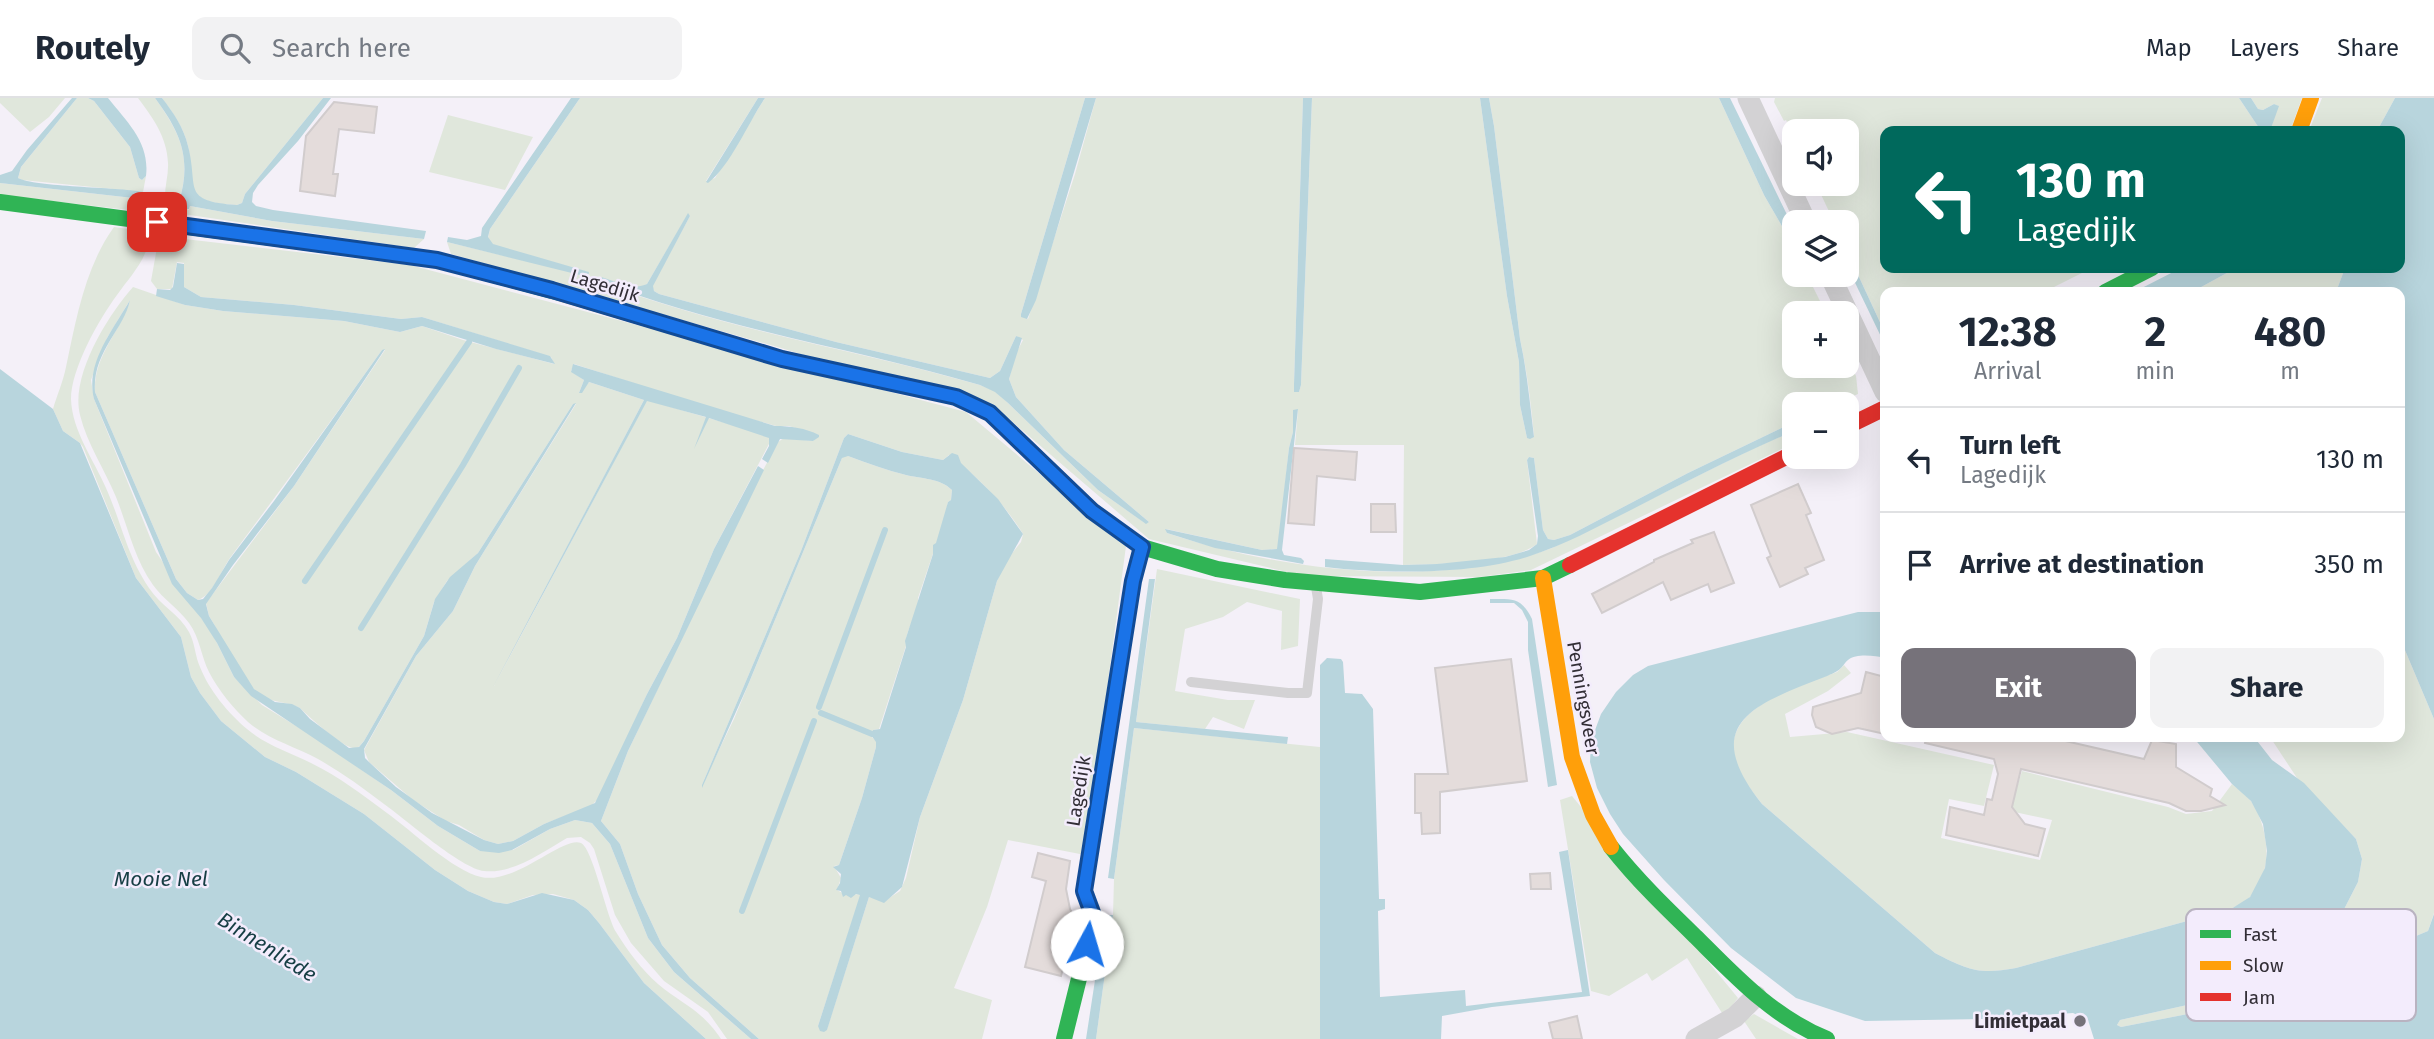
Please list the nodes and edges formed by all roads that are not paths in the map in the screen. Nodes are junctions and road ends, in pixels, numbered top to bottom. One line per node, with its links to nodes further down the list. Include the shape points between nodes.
1 (1748, 98): 5 (street)
2 (2311, 98): 3 (street)
3 (2301, 126)
4 (0, 202): 13 (street, Lagedijk, via 437,260 782,359 956,397 990,413 1092,511)
5 (1800, 210)
6 (2142, 273): 8 (street)
7 (1836, 287): 9 (street)
8 (2115, 287)
9 (1880, 380)
10 (1880, 410): 11 (street)
11 (1859, 421)
12 (1782, 459): 14 (street)
13 (1142, 547): 15 (street, Lagedijk, via 1217,569); 18 (street, Lagedijk, via 1084,891 1094,918)
14 (1543, 578): 15 (street, Lagedijk, via 1420,592); 17 (street, Penningsveer, via 1572,757 1592,815 1632,874)
15 (1316, 584): 16 (lane, via 1307,693)
16 (1191, 682)
17 (1756, 996): 19 (street, via 1735,1017); 20 (street, Penningsveer, via 1806,1031)
18 (1064, 1039)
19 (1696, 1039)
20 (1827, 1039)

